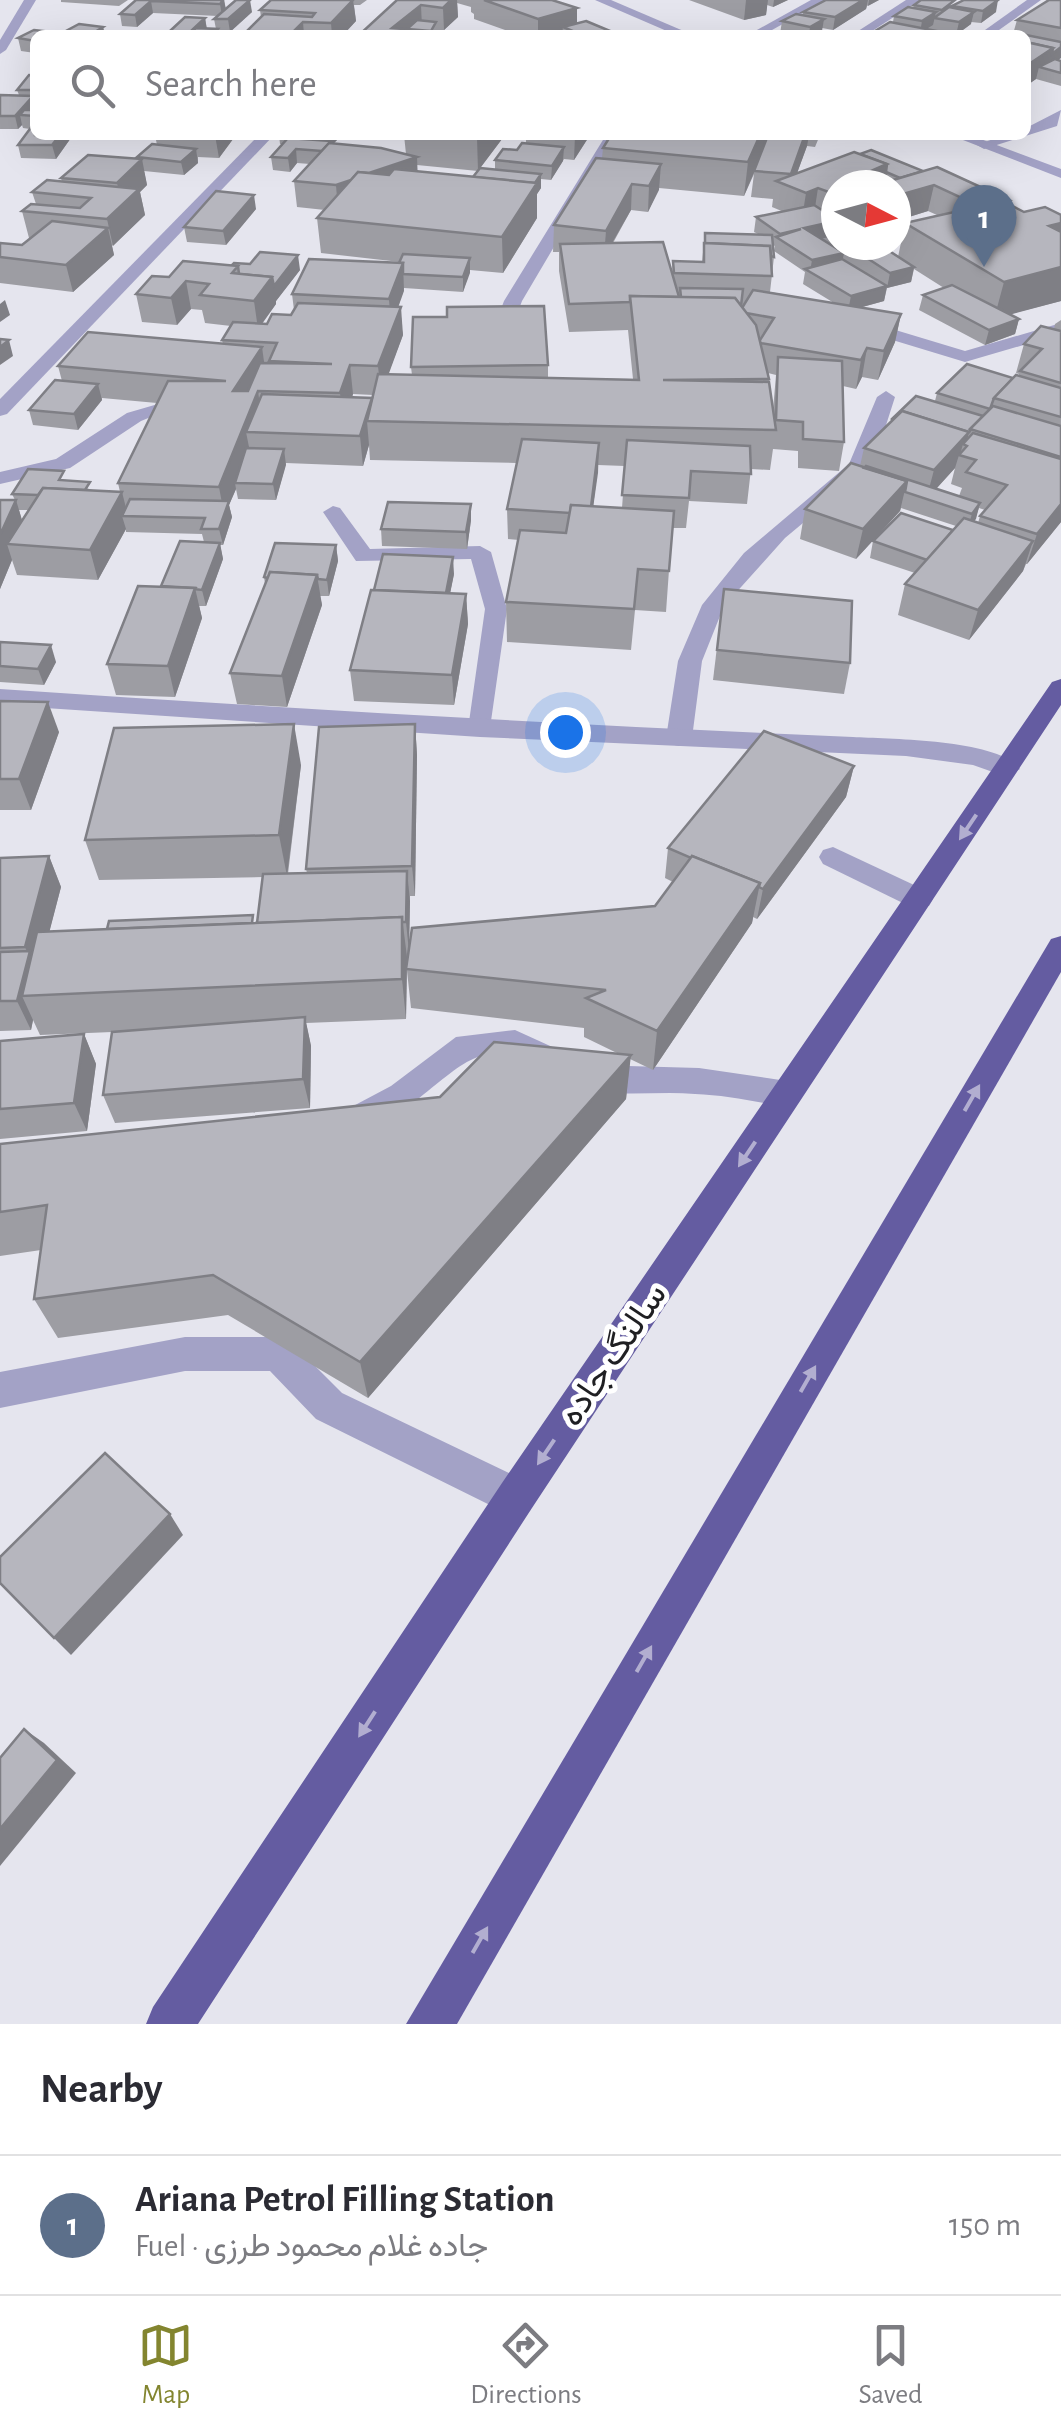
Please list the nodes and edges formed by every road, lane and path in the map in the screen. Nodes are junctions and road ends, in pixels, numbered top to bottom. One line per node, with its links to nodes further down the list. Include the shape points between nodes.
1 (30, 0): 10 (street)
2 (601, 0): 6 (street)
3 (820, 0): 7 (street)
4 (914, 0): 8 (street)
5 (1035, 0): 9 (street)
6 (675, 30)
7 (763, 30)
8 (866, 30)
9 (991, 30)
10 (0, 50)
11 (1061, 114): 12 (street)
12 (1031, 131)
13 (263, 140): 23 (street)
14 (610, 140): 20 (street)
15 (970, 140): 17 (street)
16 (1002, 140): 17 (street)
17 (984, 145): 18 (street)
18 (1061, 174)
19 (836, 320): 21 (street, via 965,357)
20 (504, 325)
21 (1061, 328)
22 (886, 397): 30 (street, via 861,463 748,558 711,602 694,643)
23 (0, 410)
24 (158, 410): 25 (street, via 134,417 63,464)
25 (0, 478)
26 (334, 512): 29 (street, via 364,556 480,552 496,610)
27 (1061, 687): 31 (highway, سالنگ جاده)
28 (0, 697): 29 (street)
29 (480, 730): 30 (street)
30 (679, 738): 31 (street, via 906,748 977,757)
31 (1007, 770): 33 (highway, سالنگ جاده, one-way to 33)
32 (834, 857): 33 (street)
33 (920, 899): 35 (highway, سالنگ جاده)
34 (1061, 947): 40 (highway, one-way to 34)
35 (787, 1094): 36 (street, via 700,1081 588,1078 516,1042 467,1046 402,1095 350,1122); 38 (highway, سالنگ جاده, one-way to 38)
36 (330, 1124)
37 (0, 1390): 38 (street, via 185,1354 278,1354 329,1406)
38 (516, 1497): 39 (highway, سالنگ جاده, one-way to 39)
39 (170, 2024)
40 (430, 2024)

